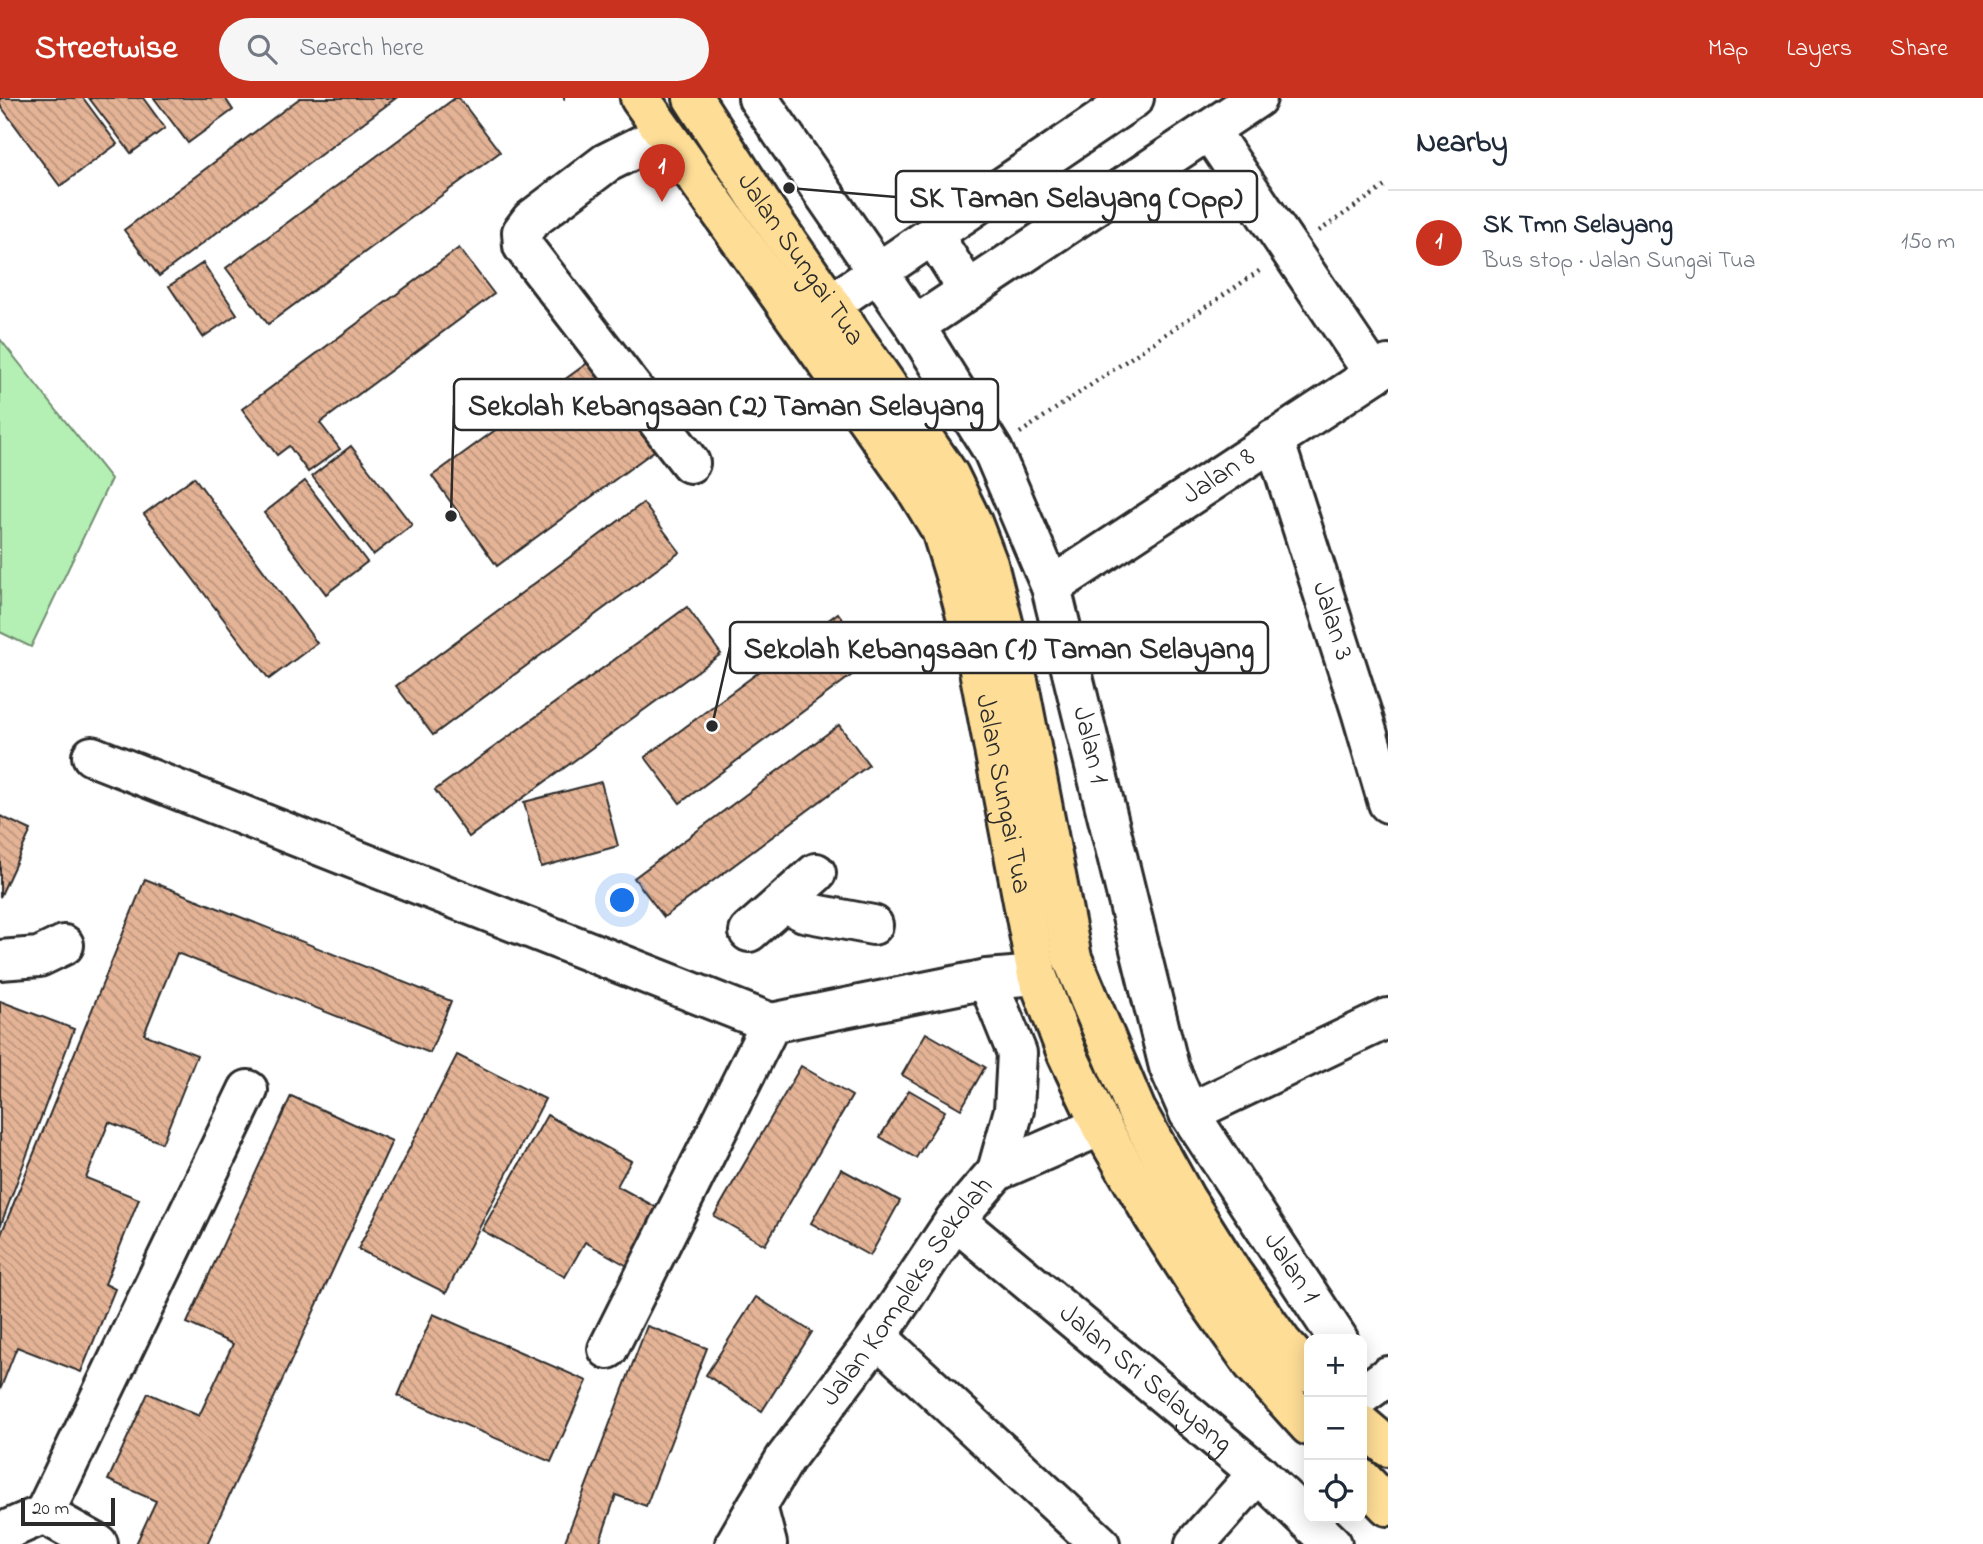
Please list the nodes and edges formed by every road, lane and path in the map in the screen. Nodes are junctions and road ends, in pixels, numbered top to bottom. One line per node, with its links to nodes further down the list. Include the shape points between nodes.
1 (640, 98): 7 (main road, Jalan Sungai Tua)
2 (693, 98): 13 (main road, Jalan Sungai Tua)
3 (758, 98): 11 (street, Jalan 1)
4 (1134, 98): 9 (street)
5 (1257, 98): 6 (street)
6 (1209, 130): 10 (street); 12 (street)
7 (664, 134): 18 (street, via 606,163 531,220 522,232 523,246); 29 (main road, Jalan Sungai Tua, via 941,530 975,649)
8 (1388, 184): 10 (path)
9 (933, 235): 11 (street); 12 (street)
10 (1290, 250): 15 (street); 17 (path)
11 (877, 273): 13 (street); 14 (street, Jalan 1)
12 (968, 290): 14 (street)
13 (831, 304): 41 (main road, Jalan Sungai Tua, via 949,475 988,564 1018,685 1072,958 1136,1110 1232,1273)
14 (915, 326): 17 (street, Jalan 1)
15 (1381, 369): 16 (street, Jalan 8)
16 (1274, 439): 19 (street, Jalan 8); 20 (street, Jalan 3)
17 (993, 452): 19 (street, Jalan 1)
18 (690, 463)
19 (1051, 587): 34 (street, Jalan 1, via 1169,1067)
20 (1375, 702): 22 (street, Jalan 3)
21 (92, 756): 32 (street)
22 (1388, 803)
23 (816, 873): 24 (street)
24 (784, 902): 25 (street, via 804,912); 26 (street)
25 (873, 925)
26 (749, 932)
27 (64, 945): 28 (street, via 39,957)
28 (0, 960)
29 (1037, 975): 30 (street); 35 (main road, Jalan Sungai Tua)
30 (987, 979): 32 (street); 36 (street, via 1017,1054 1014,1110)
31 (1388, 1018): 34 (street)
32 (771, 1023): 40 (street)
33 (248, 1090): 49 (street)
34 (1189, 1113): 38 (street, Jalan 1)
35 (1101, 1126): 36 (street, Jalan Kompleks Sekolah); 43 (main road, Jalan Sungai Tua, via 1204,1296 1253,1364)
36 (997, 1171): 37 (street, Jalan Kompleks Sekolah)
37 (955, 1220): 39 (street, Jalan Kompleks Sekolah); 45 (street, Jalan Sri Selayang)
38 (1335, 1334)
39 (877, 1337): 47 (street, Jalan Kompleks Sekolah, via 785,1459); 54 (street)
40 (607, 1349)
41 (1304, 1367)
42 (1369, 1392): 44 (main road)
43 (1304, 1420)
44 (1388, 1447)
45 (1258, 1473): 55 (street); 56 (street, Jalan Sri Selayang)
46 (1367, 1484): 48 (main road)
47 (757, 1506): 52 (street, Jalan Kompleks Sekolah); 53 (street)
48 (1388, 1506)
49 (44, 1514): 50 (street); 51 (street)
50 (0, 1532)
51 (98, 1544)
52 (735, 1544)
53 (767, 1544)
54 (1100, 1544)
55 (1195, 1544)
56 (1332, 1544)

